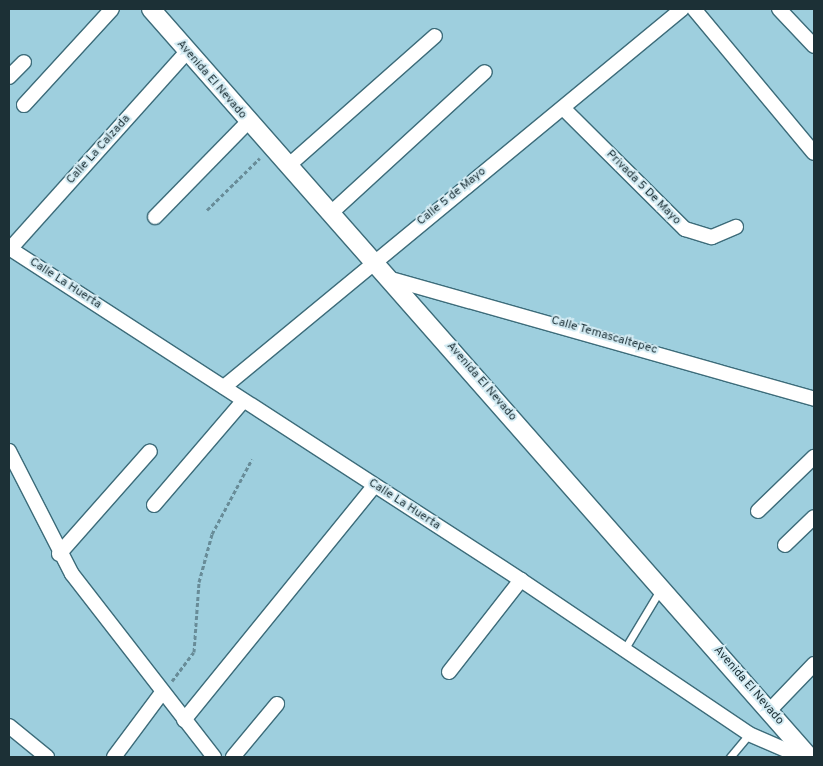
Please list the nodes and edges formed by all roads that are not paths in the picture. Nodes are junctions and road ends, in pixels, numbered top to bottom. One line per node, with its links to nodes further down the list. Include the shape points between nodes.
1 (112, 9): 12 (street)
2 (151, 9): 8 (street, Avenida El Nevado)
3 (682, 9): 13 (street, Calle 5 de Mayo)
4 (694, 9): 15 (street)
5 (779, 9): 7 (street)
6 (435, 36): 16 (street)
7 (814, 46)
8 (187, 52): 14 (street, Avenida El Nevado); 20 (street, Calle La Calzada)
9 (24, 62): 11 (street)
10 (485, 72): 17 (street)
11 (9, 77)
12 (24, 105)
13 (563, 108): 19 (street, Privada 5 De Mayo, via 685,229 712,237); 21 (street, Calle 5 de Mayo)
14 (248, 122): 16 (street, Avenida El Nevado); 18 (street)
15 (814, 153)
16 (288, 166): 17 (street, Avenida El Nevado)
17 (332, 212): 21 (street, Avenida El Nevado)
18 (155, 217)
19 (736, 227)
20 (10, 248): 23 (street, Calle La Huerta)
21 (375, 260): 22 (street, Avenida El Nevado); 23 (street, Calle 5 de Mayo)
22 (391, 279): 24 (street, Calle Temascaltepec); 36 (street, Avenida El Nevado)
23 (224, 387): 25 (street, Calle La Huerta)
24 (814, 399)
25 (243, 400): 29 (street, Calle La Huerta); 30 (street)
26 (9, 451): 34 (street)
27 (150, 451): 34 (street)
28 (814, 457): 31 (street)
29 (374, 486): 35 (street, Calle La Huerta); 43 (street)
30 (154, 505)
31 (758, 511)
32 (814, 517): 33 (street)
33 (785, 545)
34 (59, 554): 40 (street)
35 (521, 580): 37 (street, Calle La Huerta); 39 (street)
36 (662, 588): 37 (lane); 42 (street, Avenida El Nevado)
37 (624, 650): 45 (street, Calle La Huerta)
38 (814, 664): 42 (street)
39 (449, 672)
40 (161, 694): 43 (street); 47 (street)
41 (277, 704): 49 (street)
42 (769, 711): 52 (street, Avenida El Nevado)
43 (184, 720): 48 (street)
44 (9, 726): 46 (street)
45 (749, 734): 50 (lane); 51 (street, Calle La Huerta)
46 (47, 757)
47 (114, 757)
48 (214, 757)
49 (233, 757)
50 (730, 757)
51 (802, 757)
52 (809, 757)

